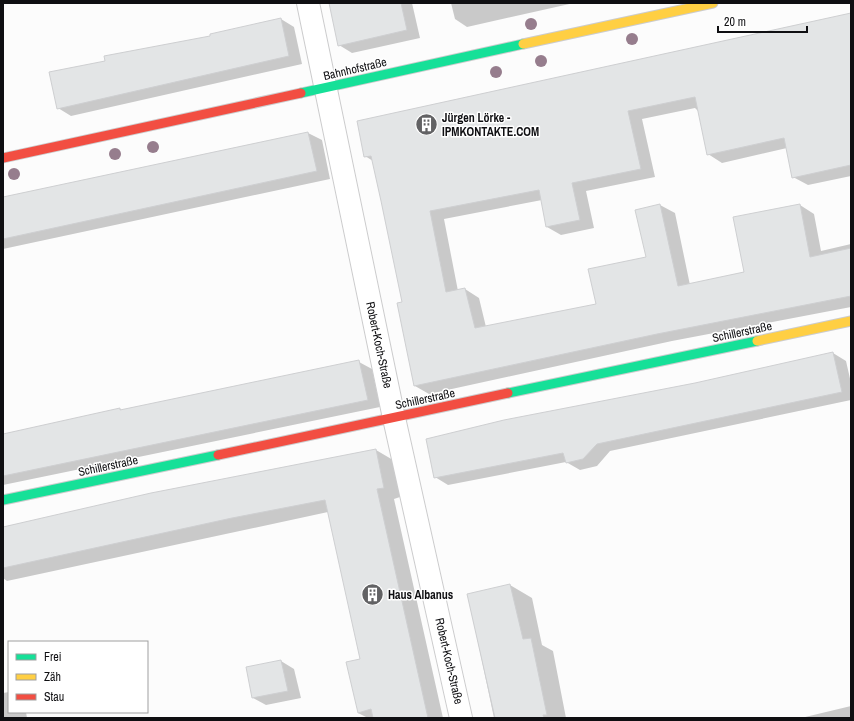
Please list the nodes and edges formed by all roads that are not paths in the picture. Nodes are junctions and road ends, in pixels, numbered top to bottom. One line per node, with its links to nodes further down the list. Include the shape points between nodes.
1 (308, 3): 3 (street, Robert-Koch-Straße)
2 (712, 3): 3 (street, Bahnhofstraße)
3 (327, 88): 4 (street, Bahnhofstraße); 6 (street, Robert-Koch-Straße)
4 (3, 158)
5 (851, 321): 6 (street, Schillerstraße)
6 (394, 418): 7 (street, Schillerstraße); 8 (street, Robert-Koch-Straße)
7 (3, 500)
8 (461, 718)

